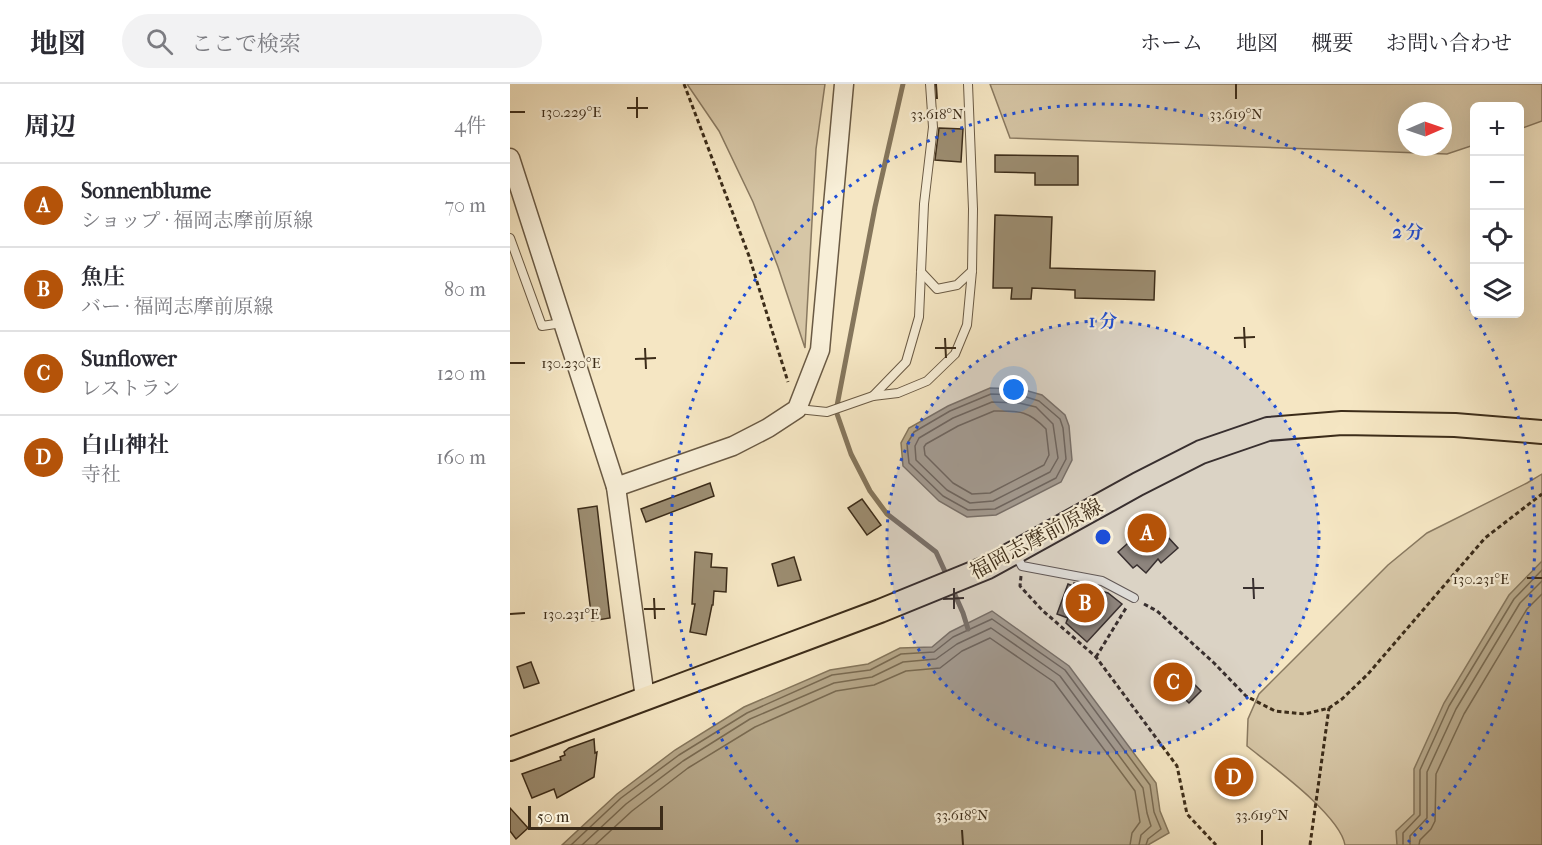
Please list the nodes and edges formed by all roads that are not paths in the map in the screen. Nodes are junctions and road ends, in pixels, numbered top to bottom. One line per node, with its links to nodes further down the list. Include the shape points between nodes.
1 (844, 84): 10 (street, via 820,350)
2 (930, 84): 7 (lane, via 933,127)
3 (968, 84): 6 (lane)
4 (510, 158): 8 (street)
5 (510, 238): 8 (lane, via 542,326)
6 (972, 271): 7 (lane, via 957,285 937,289); 9 (lane, via 967,325 955,354 927,381 898,393)
7 (921, 272): 9 (lane, via 919,317 906,362)
8 (563, 323): 12 (street)
9 (873, 396): 10 (lane, via 827,412)
10 (796, 409): 12 (street, via 732,446)
11 (1542, 432): 13 (main road, 福岡志摩前原線, via 1455,424 1342,423 1268,429 1201,452 1138,484)
12 (616, 487): 15 (street)
13 (1019, 560): 14 (lane, via 1102,581); 15 (main road, 福岡志摩前原線, via 988,567)
14 (1134, 598)
15 (645, 698): 16 (main road, 福岡志摩前原線)
16 (510, 749)

